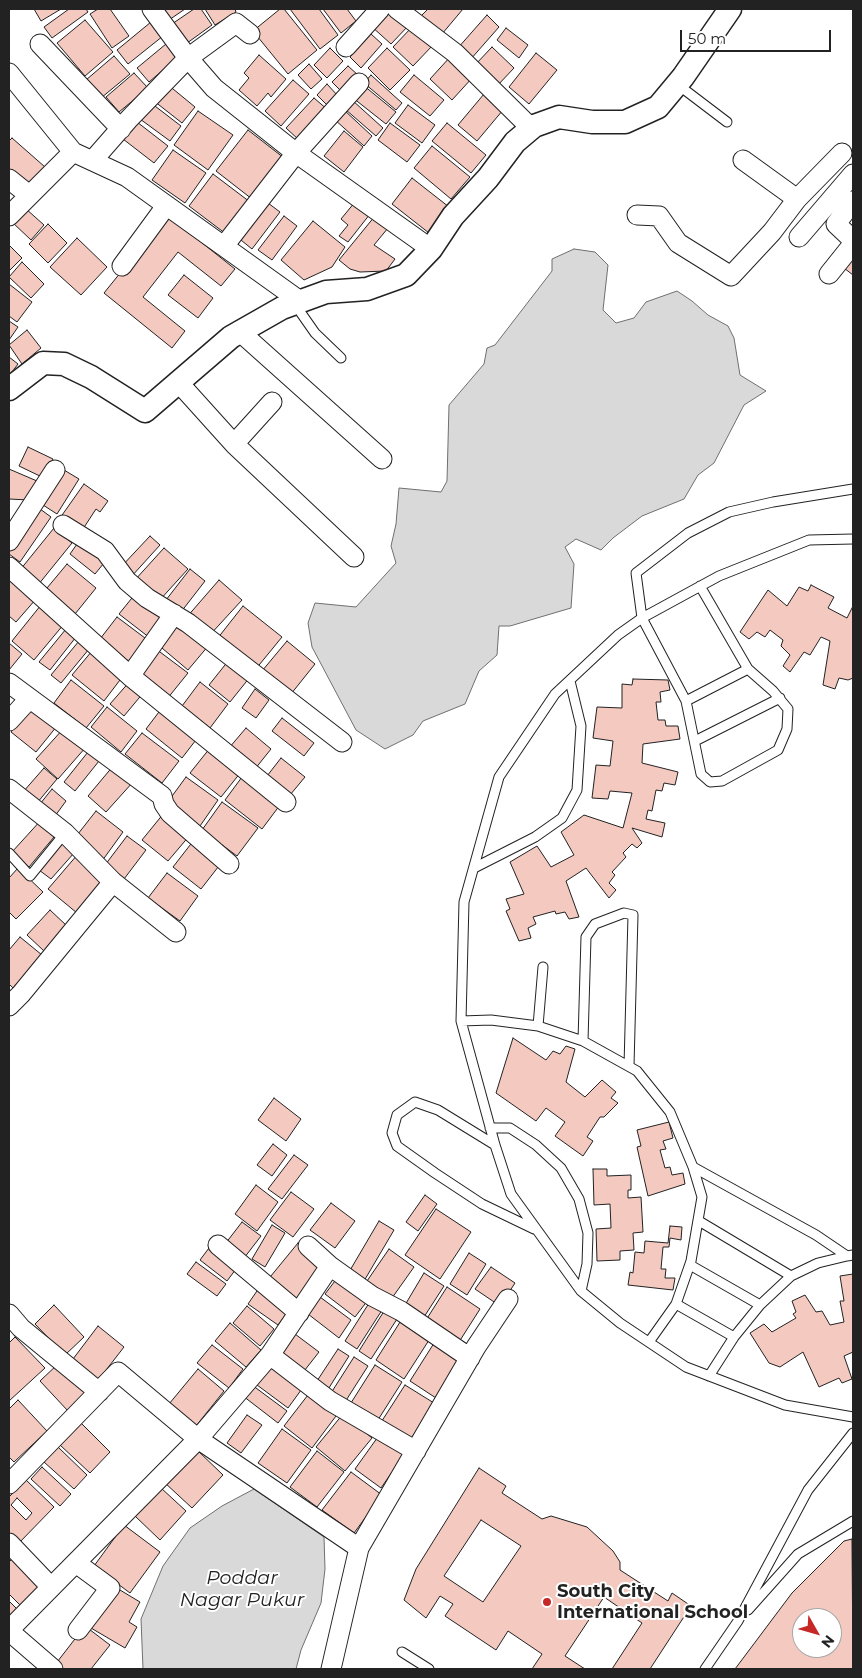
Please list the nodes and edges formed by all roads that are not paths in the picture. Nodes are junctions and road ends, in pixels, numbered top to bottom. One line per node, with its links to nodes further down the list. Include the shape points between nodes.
1 (152, 9): 8 (street)
2 (380, 9): 7 (street)
3 (397, 9): 13 (street, via 455,53)
4 (730, 9): 11 (street)
5 (250, 34): 8 (street, via 236,23)
6 (40, 44): 14 (street)
7 (346, 47)
8 (188, 58): 14 (street); 16 (street, via 214,88)
9 (9, 73): 15 (street)
10 (359, 83): 16 (street)
11 (677, 84): 12 (lane); 13 (street, via 658,107 625,122 559,117)
12 (727, 122)
13 (531, 128): 32 (street, via 515,142 453,216)
14 (120, 129): 18 (street)
15 (73, 152): 18 (street); 22 (street)
16 (296, 153): 31 (street); 32 (street)
17 (841, 153): 23 (street)
18 (93, 160): 25 (street, via 127,177)
19 (743, 160): 23 (street)
20 (853, 174): 28 (street)
21 (9, 179): 22 (street)
22 (28, 195): 27 (street)
23 (797, 199): 26 (street, via 772,232 730,276 678,244 659,216)
24 (853, 201): 29 (street, via 836,224)
25 (166, 206): 31 (street); 33 (street)
26 (637, 215)
27 (9, 216)
28 (799, 237)
29 (853, 240)
30 (853, 244): 34 (street)
31 (224, 246): 35 (street)
32 (431, 249): 35 (street, via 406,275 367,289 326,292)
33 (122, 266)
34 (829, 274)
35 (300, 301): 36 (street); 37 (lane, via 301,313 315,333)
36 (238, 331): 38 (street); 42 (street)
37 (341, 358)
38 (179, 383): 39 (street, via 145,411 64,364 43,363); 41 (street)
39 (9, 388)
40 (272, 402): 41 (street)
41 (234, 444): 48 (street)
42 (382, 459)
43 (55, 470): 47 (street)
44 (853, 489): 52 (lane, via 729,512 688,533 636,573)
45 (63, 525): 51 (street, via 105,551 127,581)
46 (853, 539): 50 (lane, via 809,540)
47 (9, 541)
48 (354, 556)
49 (9, 566): 54 (street)
50 (700, 586): 52 (lane); 53 (lane)
51 (174, 614): 54 (street); 62 (street)
52 (642, 618): 55 (lane, via 618,635); 59 (lane)
53 (748, 669): 57 (lane); 59 (lane)
54 (130, 676): 64 (street)
55 (570, 681): 69 (lane, via 555,694 499,777); 69 (lane, via 581,726 577,790 562,818 535,837)
56 (9, 683): 58 (street)
57 (780, 698): 61 (lane); 61 (lane, via 788,709 787,729 778,750 722,781 710,782 701,774)
58 (30, 699): 60 (street); 67 (street, via 162,796 170,813)
59 (686, 701): 61 (lane)
60 (9, 722)
61 (695, 741)
62 (342, 742)
63 (9, 789): 65 (street)
64 (286, 802)
65 (64, 833): 66 (lane, via 30,876); 70 (street)
66 (12, 856): 68 (lane)
67 (229, 864)
68 (9, 868)
69 (474, 868): 74 (lane, via 464,902)
70 (113, 882): 71 (street); 73 (street)
71 (176, 932)
72 (543, 966): 75 (lane)
73 (9, 1006)
74 (461, 1021): 75 (lane, via 491,1020); 78 (lane)
75 (538, 1026): 76 (lane)
76 (583, 1041): 77 (lane); 77 (lane, via 586,937 595,924 624,913 633,915)
77 (629, 1066): 80 (lane, via 638,1071 670,1112)
78 (490, 1128): 79 (lane); 89 (lane, via 510,1128 536,1145 561,1168 579,1200 588,1233 587,1264)
79 (495, 1145): 82 (lane, via 510,1194); 82 (lane, via 438,1110 416,1102 397,1115 392,1132 397,1146 435,1173 482,1204)
80 (693, 1167): 81 (lane, via 702,1197); 85 (lane)
81 (699, 1221): 86 (lane); 88 (lane)
82 (537, 1231): 89 (lane)
83 (218, 1245): 93 (street)
84 (308, 1246): 87 (street)
85 (850, 1256): 88 (lane, via 818,1263)
86 (690, 1265): 91 (lane); 92 (lane)
87 (330, 1266): 93 (street); 98 (street)
88 (791, 1276): 92 (lane)
89 (581, 1291): 96 (lane)
90 (508, 1299): 98 (street)
91 (676, 1304): 95 (lane); 96 (lane)
92 (760, 1305): 95 (lane)
93 (299, 1313): 97 (street)
94 (13, 1327): 100 (street)
95 (734, 1338): 99 (lane)
96 (649, 1342): 99 (lane, via 686,1366)
97 (270, 1354): 103 (street); 104 (street, via 330,1401)
98 (470, 1358): 104 (street)
99 (709, 1376): 101 (lane, via 785,1406)
100 (99, 1392): 103 (street, via 118,1372); 105 (street)
101 (853, 1417)
102 (853, 1433): 111 (lane, via 808,1490)
103 (198, 1438): 108 (street); 109 (street)
104 (416, 1451): 108 (street)
105 (9, 1484)
106 (853, 1521): 111 (lane, via 798,1554)
107 (9, 1543): 110 (street)
108 (359, 1548): 115 (street)
109 (76, 1563): 110 (street); 112 (street, via 110,1588)
110 (51, 1587): 113 (street)
111 (738, 1621): 118 (lane)
112 (78, 1630)
113 (9, 1631): 116 (street)
114 (402, 1652): 117 (lane)
115 (336, 1667)
116 (53, 1669)
117 (428, 1669)
118 (705, 1669)

